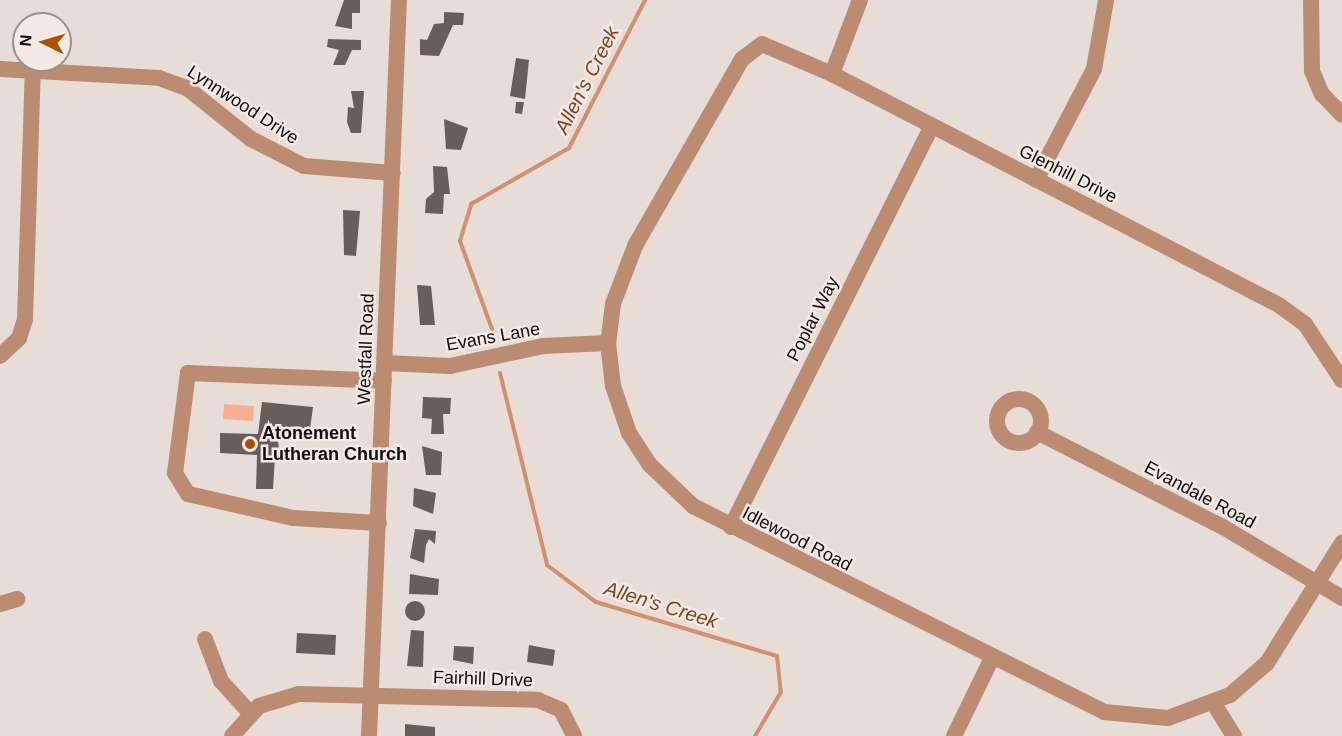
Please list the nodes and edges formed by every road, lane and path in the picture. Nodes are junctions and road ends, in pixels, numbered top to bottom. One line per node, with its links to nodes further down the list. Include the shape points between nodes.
1 (399, 0): 11 (street, Westfall Road)
2 (860, 0): 8 (street)
3 (1106, 0): 12 (street, via 1094,69)
4 (1311, 0): 9 (street, via 1312,71 1322,94)
5 (749, 50): 8 (street, Glenhill Drive, via 774,45); 13 (street, Idlewood Road, via 624,266)
6 (33, 72): 14 (street, via 25,319 19,338)
7 (64, 72): 11 (street, Lynnwood Drive, via 159,78 187,88 251,139 304,166)
8 (832, 74): 10 (street, Glenhill Drive)
9 (1342, 115)
10 (931, 128): 12 (street, Glenhill Drive); 20 (street, Poplar Way)
11 (393, 173): 15 (street, Westfall Road)
12 (1036, 180): 16 (street, Glenhill Drive, via 1288,310 1326,351)
13 (608, 343): 15 (street, Evans Lane, via 543,346 450,366); 20 (street, Idlewood Road, via 613,387 639,450 693,506)
14 (0, 356)
15 (385, 363): 17 (street, Westfall Road)
16 (1342, 380)
17 (384, 381): 19 (street, Westfall Road); 19 (street, via 194,370 184,378 176,473 188,494 293,518)
18 (1037, 432): 22 (street, Evandale Road)
19 (379, 523): 28 (street, Westfall Road)
20 (731, 527): 27 (street, Idlewood Road)
21 (1342, 543): 22 (street)
22 (1320, 584): 23 (street, Evandale Road); 29 (street, Idlewood Road, via 1267,663)
23 (1342, 598)
24 (17, 599): 25 (street)
25 (0, 604)
26 (205, 639): 30 (street, via 221,681)
27 (992, 660): 29 (street, Idlewood Road, via 1071,700 1121,716 1168,718); 34 (street)
28 (371, 695): 30 (street, Fairhill Drive, via 290,695); 32 (street, Westfall Road); 33 (street, Fairhill Drive, via 538,700 561,710)
29 (1214, 704): 35 (street)
30 (249, 712): 31 (street)
31 (232, 736)
32 (369, 736)
33 (574, 736)
34 (954, 736)
35 (1234, 736)

